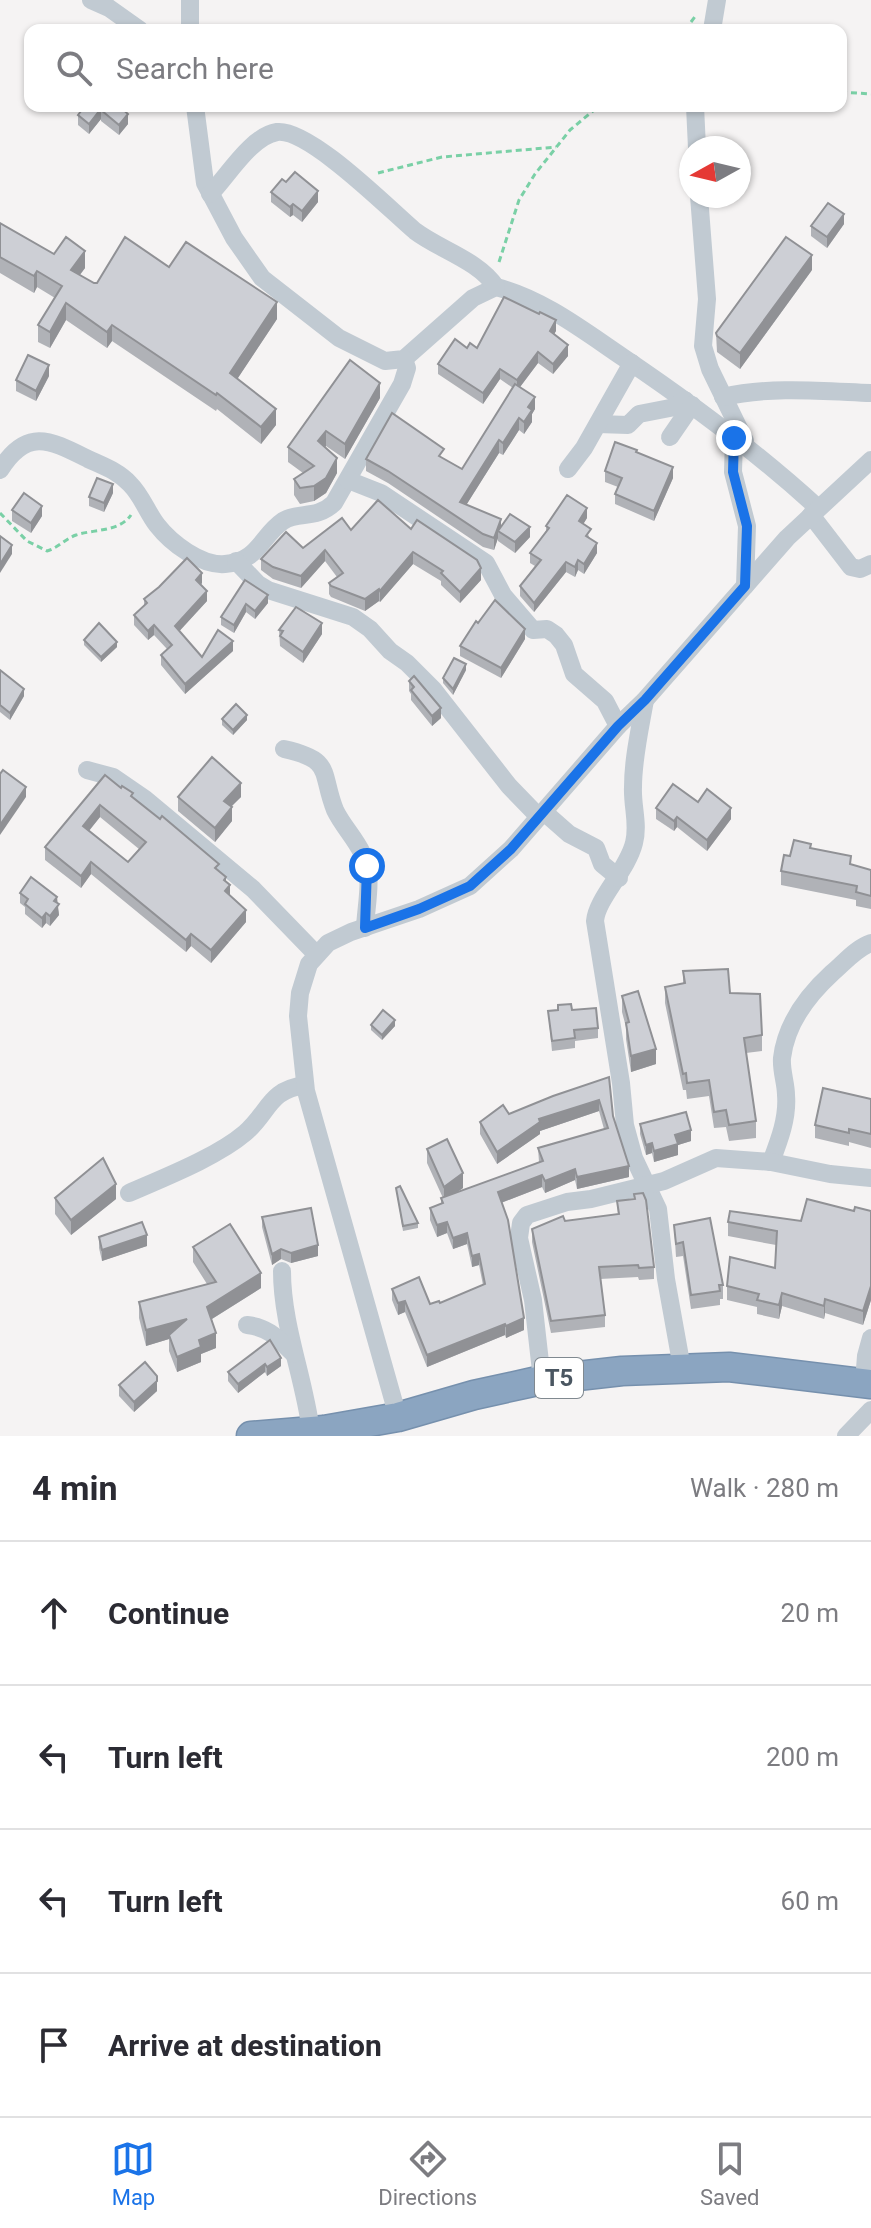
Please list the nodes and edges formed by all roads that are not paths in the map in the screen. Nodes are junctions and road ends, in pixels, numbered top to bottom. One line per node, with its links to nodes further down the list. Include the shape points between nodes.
1 (91, 0): 4 (street)
2 (190, 0): 5 (street)
3 (717, 0): 6 (street)
4 (132, 24)
5 (190, 24)
6 (713, 24)
7 (196, 112): 10 (street)
8 (701, 112): 9 (street)
9 (698, 136)
10 (210, 194): 12 (street, via 243,155 274,133 288,133); 13 (street, via 270,287 373,357)
11 (700, 208): 16 (street, via 707,299 703,346)
12 (493, 284): 13 (street); 14 (street, via 532,300)
13 (404, 359): 24 (street, via 402,384)
14 (632, 363): 17 (street); 18 (street)
15 (871, 393): 16 (street, via 790,390)
16 (723, 397): 20 (street)
17 (689, 403): 18 (street, via 639,414 628,425); 19 (street); 20 (street)
18 (598, 424): 22 (street)
19 (670, 437)
20 (741, 443): 25 (street); 28 (street, via 733,472 747,526)
21 (871, 460): 25 (street)
22 (568, 469)
23 (0, 470): 26 (street, via 22,444 48,441 119,474 156,524 187,551 215,563)
24 (348, 480): 26 (street, via 328,509 285,520 252,554); 30 (street, via 391,499 486,563 526,624 556,635 574,674 605,701)
25 (815, 512): 27 (street, via 851,567); 28 (street)
26 (236, 561): 33 (street, via 268,590 353,617 370,629 433,689 509,786)
27 (871, 564)
28 (745, 586): 29 (street)
29 (645, 700): 30 (street); 34 (street, via 632,789 636,834)
30 (618, 726): 33 (street)
31 (284, 749): 35 (street, via 319,763 335,808 362,851 368,876)
32 (87, 770): 37 (street, via 113,777 145,799 253,889)
33 (542, 814): 34 (street, via 596,848 602,864); 35 (street, via 470,886)
34 (619, 878): 41 (street, via 595,921 625,1125)
35 (365, 928): 37 (street, via 328,943)
36 (871, 943): 39 (street, via 820,984 790,1031 782,1062 786,1107)
37 (316, 954): 38 (street, via 300,993)
38 (305, 1085): 42 (street, via 278,1094 243,1135); 51 (street)
39 (771, 1162): 40 (street); 41 (street, via 716,1158)
40 (871, 1178)
41 (649, 1185): 47 (street, via 658,1209); 48 (street, via 549,1207 523,1219 519,1238)
42 (129, 1193)
43 (282, 1271): 46 (street)
44 (247, 1325): 46 (street, via 271,1332)
45 (871, 1338): 49 (street)
46 (297, 1357): 52 (street)
47 (682, 1368): 48 (highway, T5); 49 (highway, T5, via 729,1367)
48 (542, 1380): 51 (highway, T5)
49 (868, 1383)
50 (871, 1410): 54 (street)
51 (398, 1417): 52 (highway, T5)
52 (320, 1432): 53 (highway, T5)
53 (251, 1436)
54 (846, 1436)

